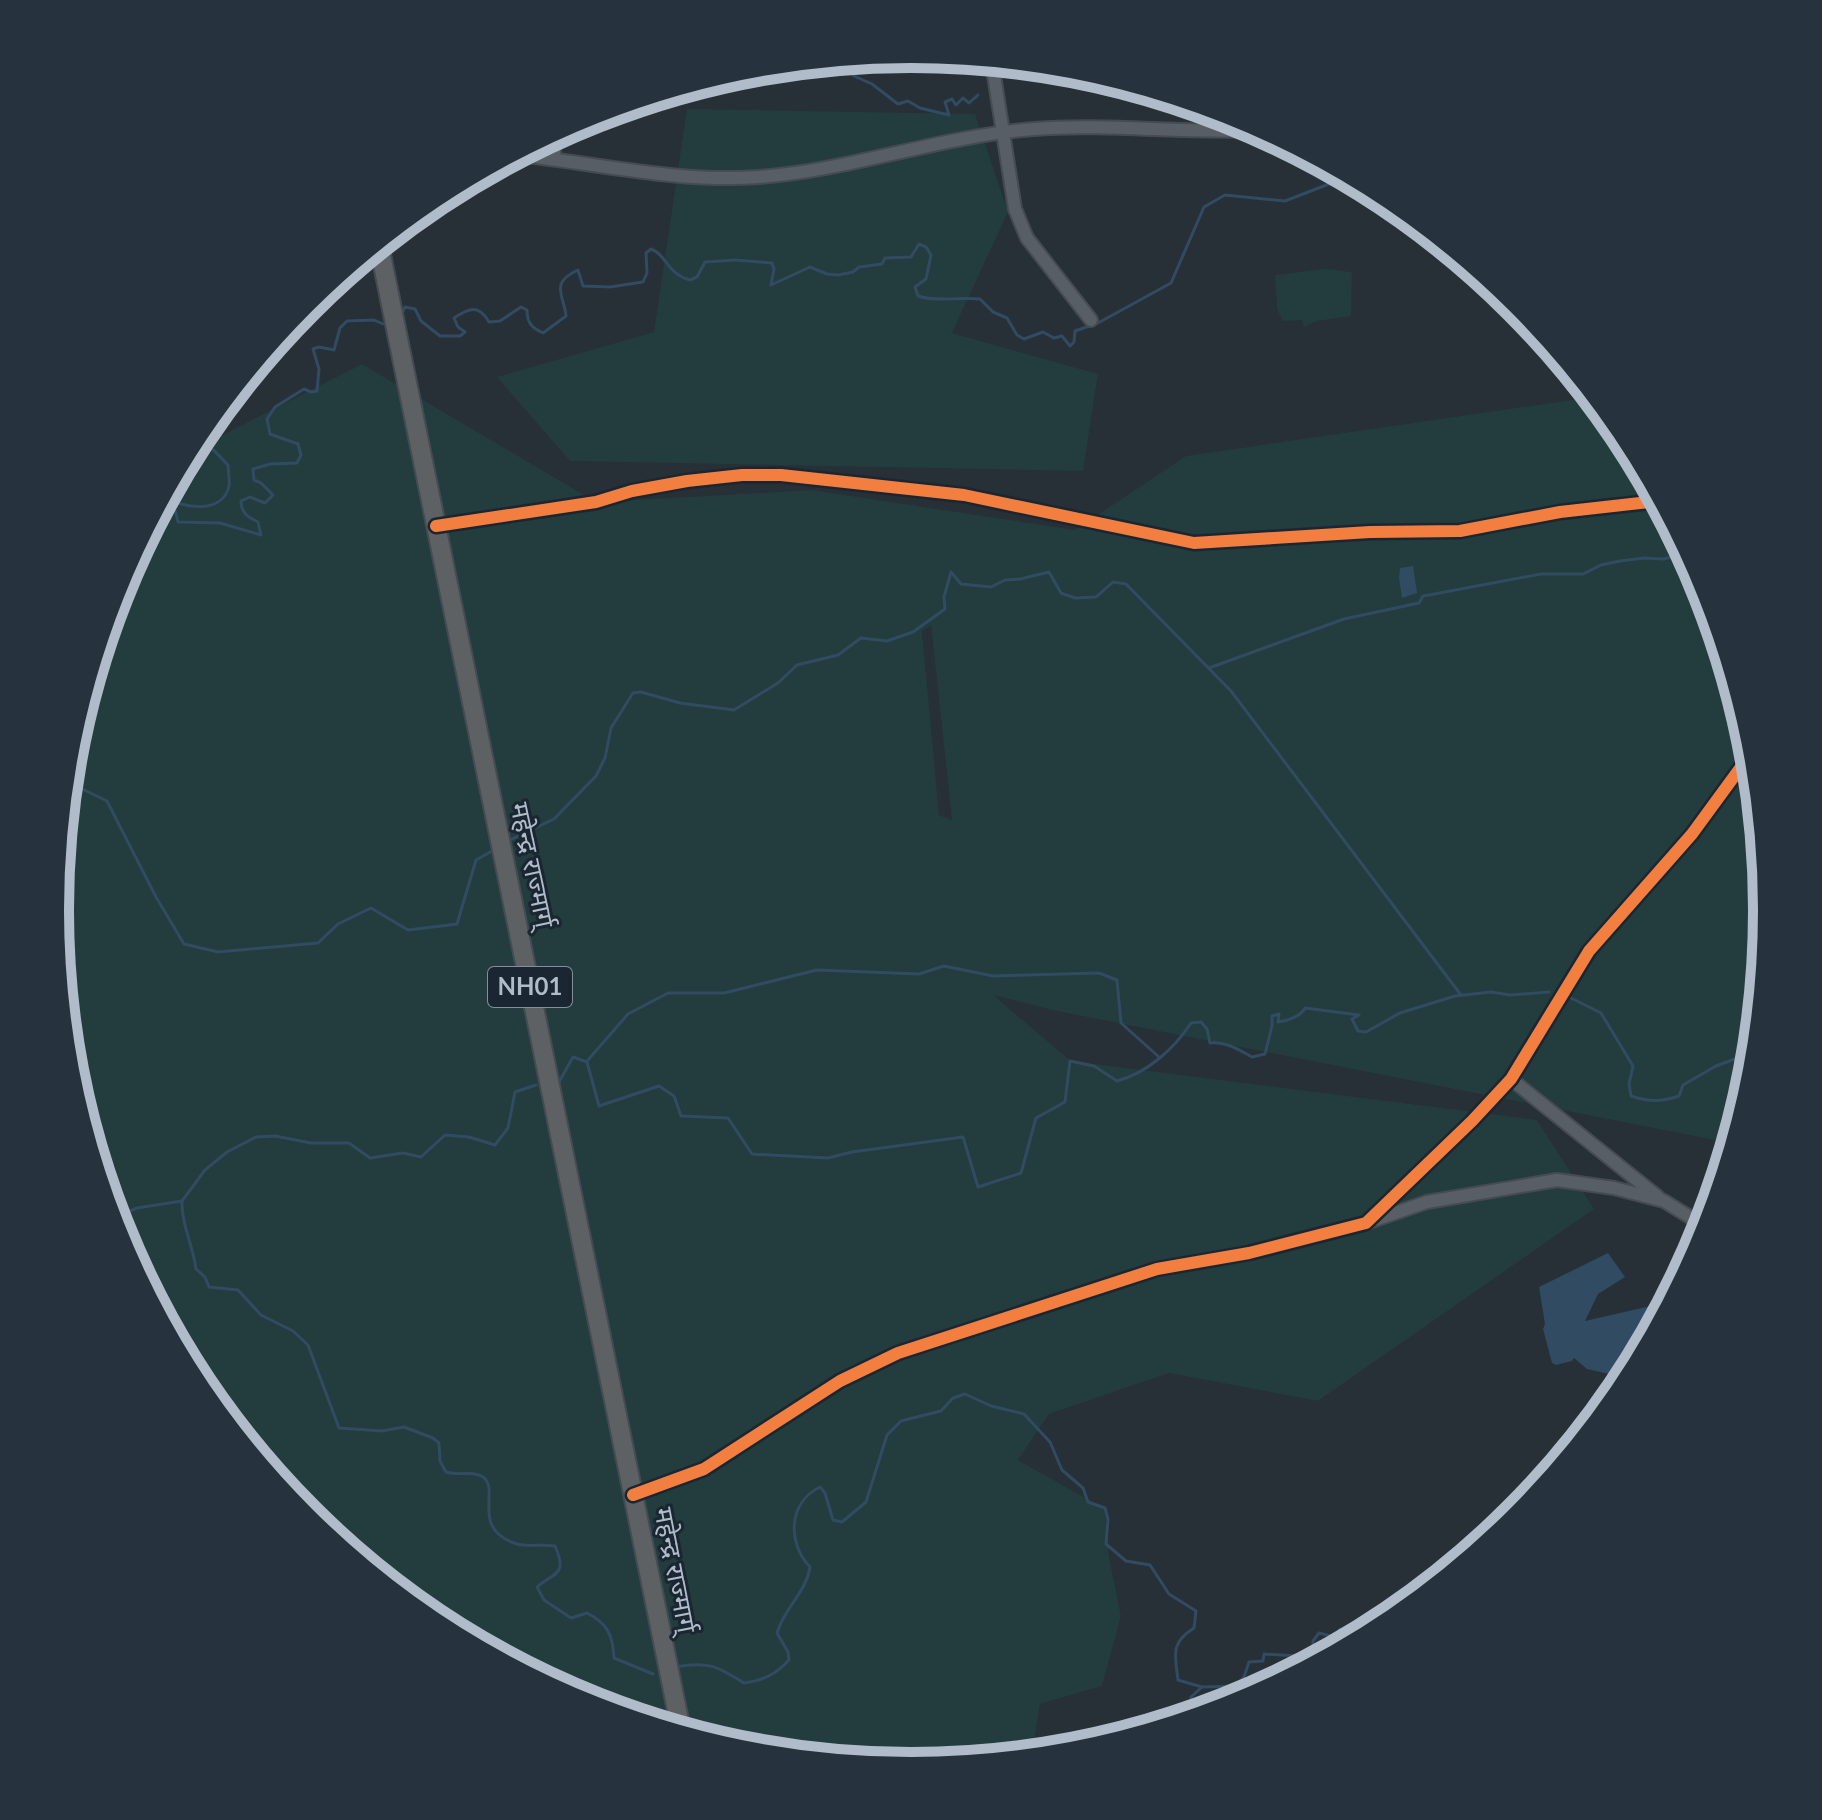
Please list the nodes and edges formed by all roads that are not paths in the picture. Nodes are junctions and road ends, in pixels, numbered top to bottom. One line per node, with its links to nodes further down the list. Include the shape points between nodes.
1 (993, 72): 3 (street)
2 (1230, 131): 3 (street, via 1049,128)
3 (1002, 133): 6 (street, via 757,177 653,172); 8 (street, via 1015,209 1027,238)
4 (554, 148): 6 (street)
5 (535, 157): 6 (street)
6 (555, 159)
7 (381, 256): 10 (highway, महेन्द्र राज्मार्ग् / NH01)
8 (1091, 320)
9 (1647, 502): 10 (street, via 1460,531 1194,543 964,495 742,475)
10 (436, 526): 16 (highway, महेन्द्र राज्मार्ग् / NH01)
11 (1741, 768): 12 (street, via 1692,834 1589,951)
12 (1511, 1079): 13 (street); 15 (street)
13 (1664, 1201): 14 (street); 15 (street, via 1557,1180 1427,1202)
14 (1694, 1220)
15 (1366, 1223): 16 (street, via 1249,1253 1157,1269 898,1353 840,1381 704,1469)
16 (633, 1495): 17 (highway, महेन्द्र राज्मार्ग् / NH01)
17 (679, 1719)

